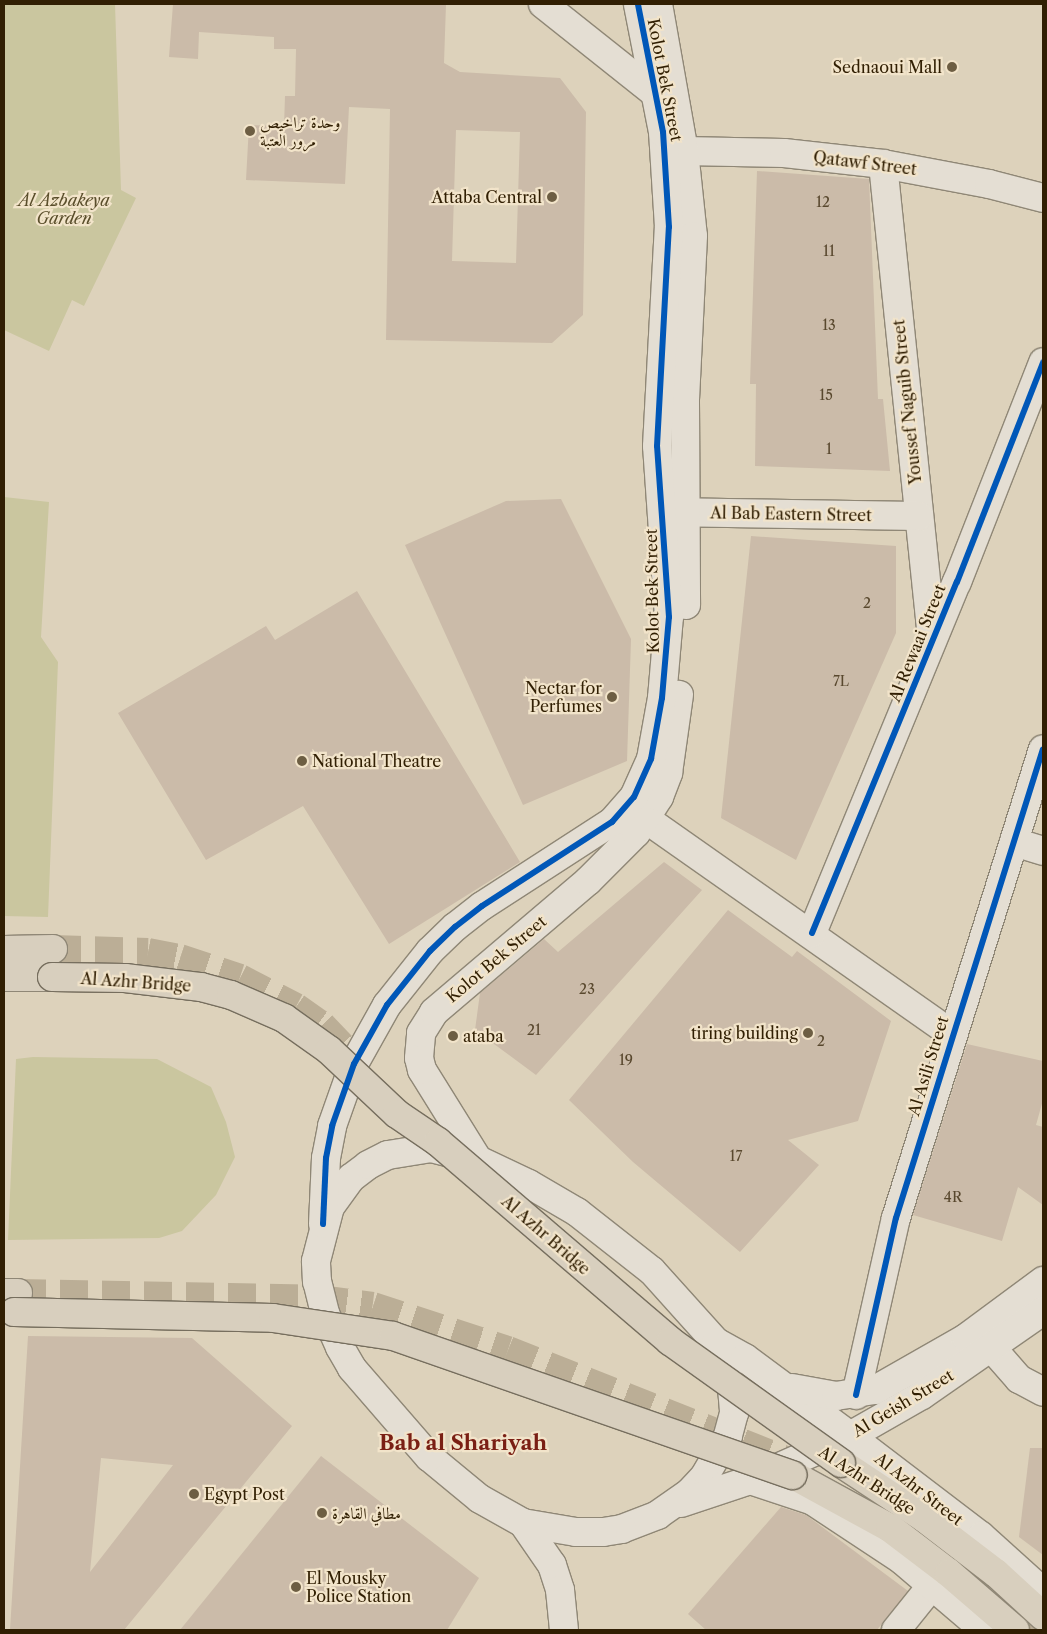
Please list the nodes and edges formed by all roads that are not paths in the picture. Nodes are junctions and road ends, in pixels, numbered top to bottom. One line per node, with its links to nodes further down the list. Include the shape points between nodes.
1 (543, 4): 4 (street)
2 (638, 4): 4 (street, Kolot Bek Street)
3 (658, 4): 4 (street, Kolot Bek Street)
4 (664, 91): 5 (street, Kolot Bek Street); 9 (street, Kolot Bek Street, via 663,132 670,227 657,446)
5 (684, 151): 6 (street, Qatawf Street, via 784,153); 9 (street, Kolot Bek Street, via 693,236)
6 (883, 164): 7 (street, Qatawf Street, via 990,184); 10 (street, Youssef Naguib Street)
7 (1043, 198)
8 (1043, 362): 11 (street, Al Rewaai Street)
9 (676, 512): 10 (street, Al Bab Eastern Street); 13 (street, Kolot Bek Street, via 686,620 674,748 665,781); 22 (street, Kolot Bek Street, via 669,577 667,658 651,758 644,778 634,797 612,822 455,928 419,964 387,1004 354,1064 332,1126 324,1175)
10 (919, 516): 11 (street, Youssef Naguib Street)
11 (933, 641): 16 (street, Al Rewaai Street)
12 (1043, 750): 14 (street, Al Asili Street)
13 (646, 819): 16 (street); 21 (street, Kolot Bek Street, via 625,846 588,881 426,1022 419,1046 422,1070)
14 (1014, 842): 15 (street); 20 (street, Al Asili Street)
15 (1043, 851)
16 (812, 933): 20 (street)
17 (53, 949): 18 (main road)
18 (4, 950)
19 (4, 977): 37 (main road, Al Azhr Bridge, bridge, via 126,978 201,987 260,1006 307,1033 391,1109 438,1142 670,1341 796,1434 924,1518 996,1573)
20 (952, 1034): 30 (street, Al Asili Street, via 896,1218)
21 (478, 1160): 22 (street, via 431,1148 388,1155 351,1178 334,1200); 26 (street, via 554,1198 604,1231 652,1272)
22 (323, 1224): 34 (street, via 316,1261 317,1282 329,1325 352,1368 429,1457 480,1499)
23 (1043, 1281): 30 (street, Al Geish Street, via 938,1356 893,1382)
24 (10, 1303): 41 (main road, Al Azhr Bridge, bridge, via 273,1318 353,1328 432,1347 793,1475 826,1491 921,1550)
25 (1043, 1310): 27 (street, Al Geish Street)
26 (716, 1342): 28 (street, Al Azhr Street); 33 (street, via 732,1388 734,1412 728,1436 704,1476 689,1493)
27 (990, 1347): 29 (street, via 1019,1378); 31 (street, Al Geish Street, via 922,1394)
28 (780, 1383): 30 (street, Al Geish Street, via 817,1395); 31 (street, Al Azhr Street)
29 (1043, 1392)
30 (856, 1394)
31 (850, 1436): 32 (street, Al Geish Street); 36 (street, Al Azhr Street, via 980,1536)
32 (750, 1480): 33 (street, Al Geish Street); 35 (street, via 813,1501)
33 (667, 1507): 34 (street, via 641,1522 603,1532 576,1532)
34 (523, 1523): 38 (street, via 552,1566 560,1590)
35 (933, 1584): 39 (street); 40 (street)
36 (1043, 1592)
37 (1043, 1616)
38 (564, 1630)
39 (896, 1630)
40 (984, 1630)
41 (1015, 1630)

